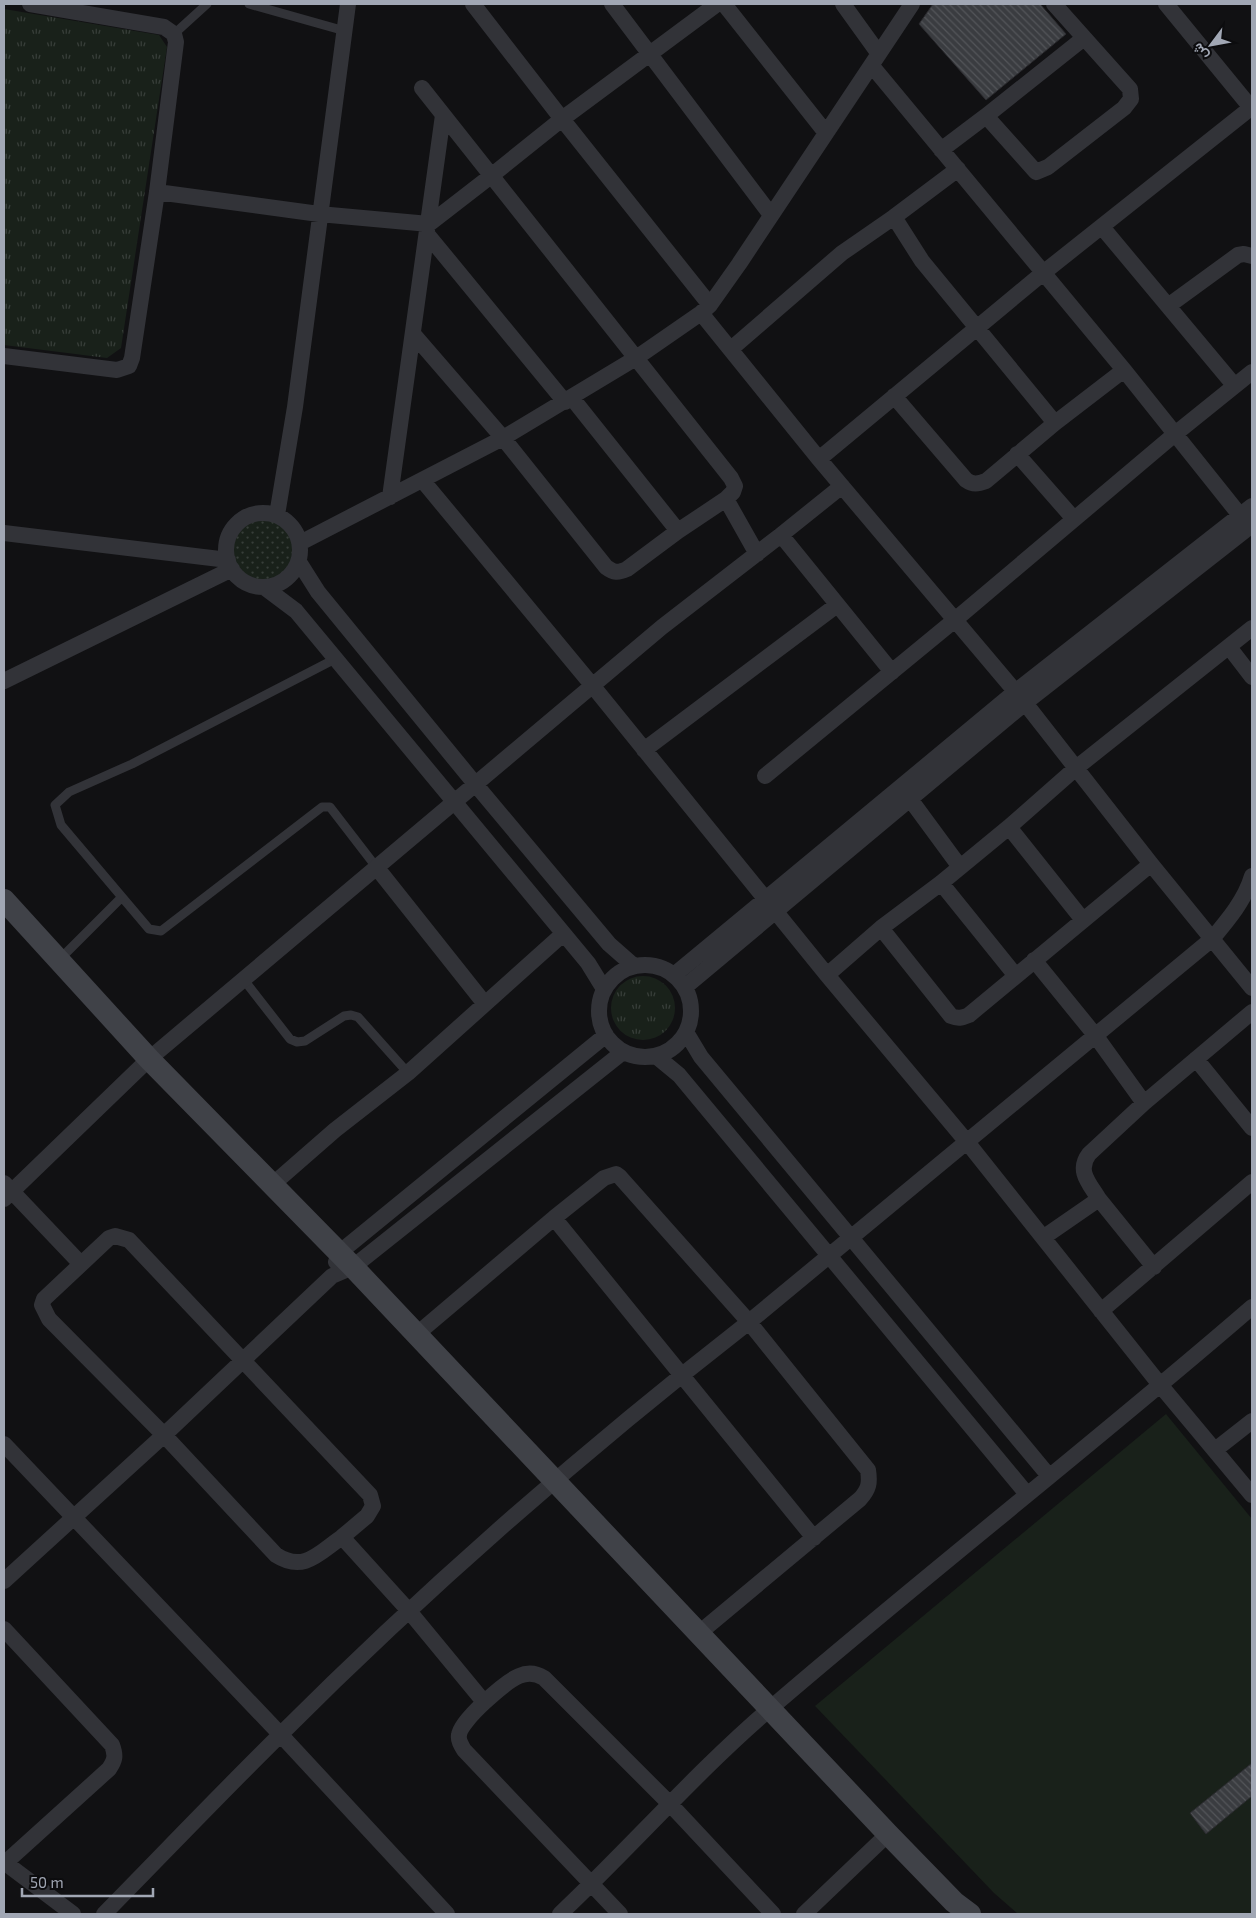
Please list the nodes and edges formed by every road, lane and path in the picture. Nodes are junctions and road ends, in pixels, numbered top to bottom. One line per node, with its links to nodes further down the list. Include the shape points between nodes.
1 (30, 4): 14 (street, via 164,27)
2 (207, 4): 14 (lane)
3 (249, 4): 13 (lane)
4 (348, 4): 13 (street)
5 (472, 4): 22 (street)
6 (612, 4): 16 (street)
7 (717, 4): 16 (street)
8 (724, 4): 23 (street)
9 (842, 4): 17 (street)
10 (912, 4): 17 (street)
11 (1054, 4): 15 (street)
12 (1166, 4): 19 (street)
13 (345, 31): 28 (street)
14 (174, 34): 27 (street, via 176,42)
15 (1084, 38): 21 (street); 21 (street, via 1130,89 1131,99 1124,108 1048,167 1036,172)
16 (649, 53): 22 (street); 29 (street)
17 (875, 60): 23 (street); 24 (street)
18 (422, 88): 20 (street)
19 (1252, 108): 31 (street)
20 (443, 115): 26 (street); 32 (street)
21 (986, 116): 24 (street)
22 (562, 119): 26 (street); 36 (street)
23 (826, 134): 29 (street)
24 (941, 150): 25 (street)
25 (958, 169): 30 (street); 34 (street)
26 (491, 176): 32 (street); 41 (street)
27 (157, 192): 28 (street); 40 (street, via 129,366 117,370)
28 (319, 214): 32 (street); 56 (street)
29 (771, 216): 36 (street)
30 (894, 216): 37 (street, via 922,261); 39 (street, via 842,253)
31 (1102, 227): 34 (street); 35 (street)
32 (428, 229): 38 (street); 46 (street)
33 (1252, 256): 35 (street, via 1238,255)
34 (1043, 273): 37 (street); 42 (street)
35 (1168, 306): 44 (street)
36 (706, 309): 39 (street); 41 (street)
37 (978, 327): 45 (street); 47 (street)
38 (414, 334): 49 (street); 54 (street)
39 (730, 349): 51 (street)
40 (4, 356)
41 (636, 358): 46 (street); 55 (street, via 731,478 735,486)
42 (1124, 370): 47 (street); 48 (street)
43 (1252, 372): 44 (street)
44 (1234, 385): 48 (street)
45 (894, 396): 50 (street, via 971,484 986,480); 51 (street)
46 (568, 400): 49 (street); 59 (street)
47 (1055, 423): 50 (street)
48 (1175, 434): 57 (street); 58 (street)
49 (503, 438): 52 (street); 59 (street, via 613,572 627,569)
50 (1017, 454): 57 (street)
51 (819, 458): 53 (street)
52 (423, 481): 54 (street); 75 (street)
53 (842, 486): 61 (street); 68 (street)
54 (390, 497): 62 (street)
55 (726, 499): 59 (street); 63 (street)
56 (278, 515): 62 (street, via 296,531); 65 (street, via 254,513 234,526 226,548)
57 (1074, 519): 68 (street)
58 (1249, 521): 76 (street)
59 (678, 532)
60 (4, 533): 65 (street)
61 (781, 535): 63 (street); 67 (street)
62 (300, 543): 64 (street)
63 (757, 554): 75 (street)
64 (299, 562): 66 (street, via 285,580); 80 (street, via 318,592)
65 (230, 565): 66 (street, via 240,579); 74 (street)
66 (264, 587): 71 (street, via 296,611)
67 (837, 604): 72 (street); 77 (street)
68 (956, 619): 72 (street); 76 (street)
69 (1252, 628): 70 (street)
70 (1229, 647): 73 (street); 78 (street)
71 (335, 659): 82 (street); 89 (lane, via 132,764 69,792 55,805 61,825)
72 (892, 672): 79 (street)
73 (1252, 677)
74 (4, 680)
75 (592, 685): 77 (street); 80 (street)
76 (1020, 697): 78 (street); 81 (street); 91 (street)
77 (644, 750): 91 (street)
78 (1076, 768): 83 (street); 84 (street)
79 (765, 776)
80 (476, 785): 82 (street); 98 (street, via 609,944)
81 (910, 798): 85 (street); 91 (street)
82 (455, 803): 86 (street); 94 (street)
83 (1009, 827): 85 (street); 92 (street)
84 (1151, 864): 92 (street); 95 (street)
85 (960, 867): 88 (street)
86 (376, 868): 89 (lane, via 330,807 322,807 161,930 149,929); 101 (street); 105 (street)
87 (1252, 876): 95 (street, via 1230,917)
88 (941, 883): 93 (street); 100 (street)
89 (122, 897): 96 (lane)
90 (4, 900): 96 (main road)
91 (771, 905): 99 (street); 102 (street)
92 (1083, 920): 97 (street)
93 (881, 928): 99 (street); 100 (street, via 951,1016 958,1019 969,1015)
94 (563, 934): 104 (street, via 588,963); 105 (street)
95 (1212, 939): 103 (street); 109 (street)
96 (59, 960): 113 (main road)
97 (1034, 960): 100 (street); 109 (street)
98 (634, 966): 102 (street, via 648,964 662,968); 104 (street, via 617,975)
99 (826, 975): 117 (street)
100 (1016, 976)
101 (244, 980): 113 (street); 114 (lane, via 290,1039 305,1041 344,1016 358,1017)
102 (680, 981): 107 (street, via 691,1002)
103 (1252, 988)
104 (604, 989): 108 (street, via 600,1020)
105 (485, 1004): 114 (street)
106 (1252, 1012): 112 (street)
107 (686, 1032): 111 (street, via 679,1043); 123 (street, via 701,1058)
108 (606, 1035): 110 (street); 126 (street)
109 (1095, 1035): 115 (street); 117 (street)
110 (623, 1052): 111 (street); 126 (street)
111 (656, 1056): 125 (street, via 679,1075)
112 (1196, 1058): 115 (street); 116 (street)
113 (149, 1059): 119 (main road); 120 (street)
114 (408, 1073): 119 (street)
115 (1144, 1103): 121 (street, via 1083,1161 1085,1176)
116 (1252, 1128)
117 (967, 1142): 123 (street); 124 (street)
118 (1252, 1182): 128 (street)
119 (272, 1185): 126 (main road)
120 (6, 1191): 127 (street)
121 (1099, 1199): 124 (street); 128 (street)
122 (554, 1218): 131 (street, via 604,1178 616,1174); 132 (street); 134 (street)
123 (852, 1238): 125 (street); 140 (street)
124 (1044, 1238): 130 (street)
125 (830, 1256): 131 (street); 142 (street)
126 (346, 1260): 132 (main road); 133 (street)
127 (80, 1263): 133 (street, via 109,1238 115,1236 129,1240); 137 (street, via 44,1299 44,1311)
128 (1154, 1267): 130 (street)
129 (1252, 1307): 135 (street)
130 (1101, 1311): 135 (street)
131 (749, 1322): 134 (street); 146 (street, via 868,1470 868,1491)
132 (417, 1334): 141 (main road)
133 (244, 1359): 137 (street); 145 (street, via 370,1495 373,1506 367,1516)
134 (682, 1374): 141 (street); 146 (street)
135 (1161, 1386): 139 (street); 140 (street)
136 (1252, 1421): 139 (street)
137 (164, 1436): 144 (street); 145 (street, via 276,1555 287,1562 304,1562)
138 (4, 1444): 144 (street)
139 (1215, 1450): 143 (street)
140 (1049, 1476): 142 (street)
141 (556, 1481): 148 (street); 150 (main road)
142 (1027, 1494): 152 (street)
143 (1252, 1496)
144 (74, 1517): 147 (street); 153 (street)
145 (342, 1537): 148 (street)
146 (814, 1538): 150 (street)
147 (4, 1580)
148 (408, 1611): 151 (street); 153 (street)
149 (4, 1629): 156 (street, via 112,1745 115,1754 109,1768)
150 (698, 1634): 152 (main road)
151 (484, 1702): 154 (street, via 518,1676 538,1674); 157 (street, via 463,1724 459,1741 464,1750)
152 (770, 1708): 154 (street); 155 (main road)
153 (280, 1734): 160 (street); 161 (street)
154 (670, 1804): 157 (street); 164 (street)
155 (888, 1834): 158 (main road); 165 (street)
156 (4, 1862): 159 (street)
157 (592, 1885): 162 (street); 163 (street)
158 (963, 1910)
159 (73, 1914)
160 (104, 1914)
161 (447, 1914)
162 (560, 1914)
163 (620, 1914)
164 (772, 1914)
165 (804, 1914)

